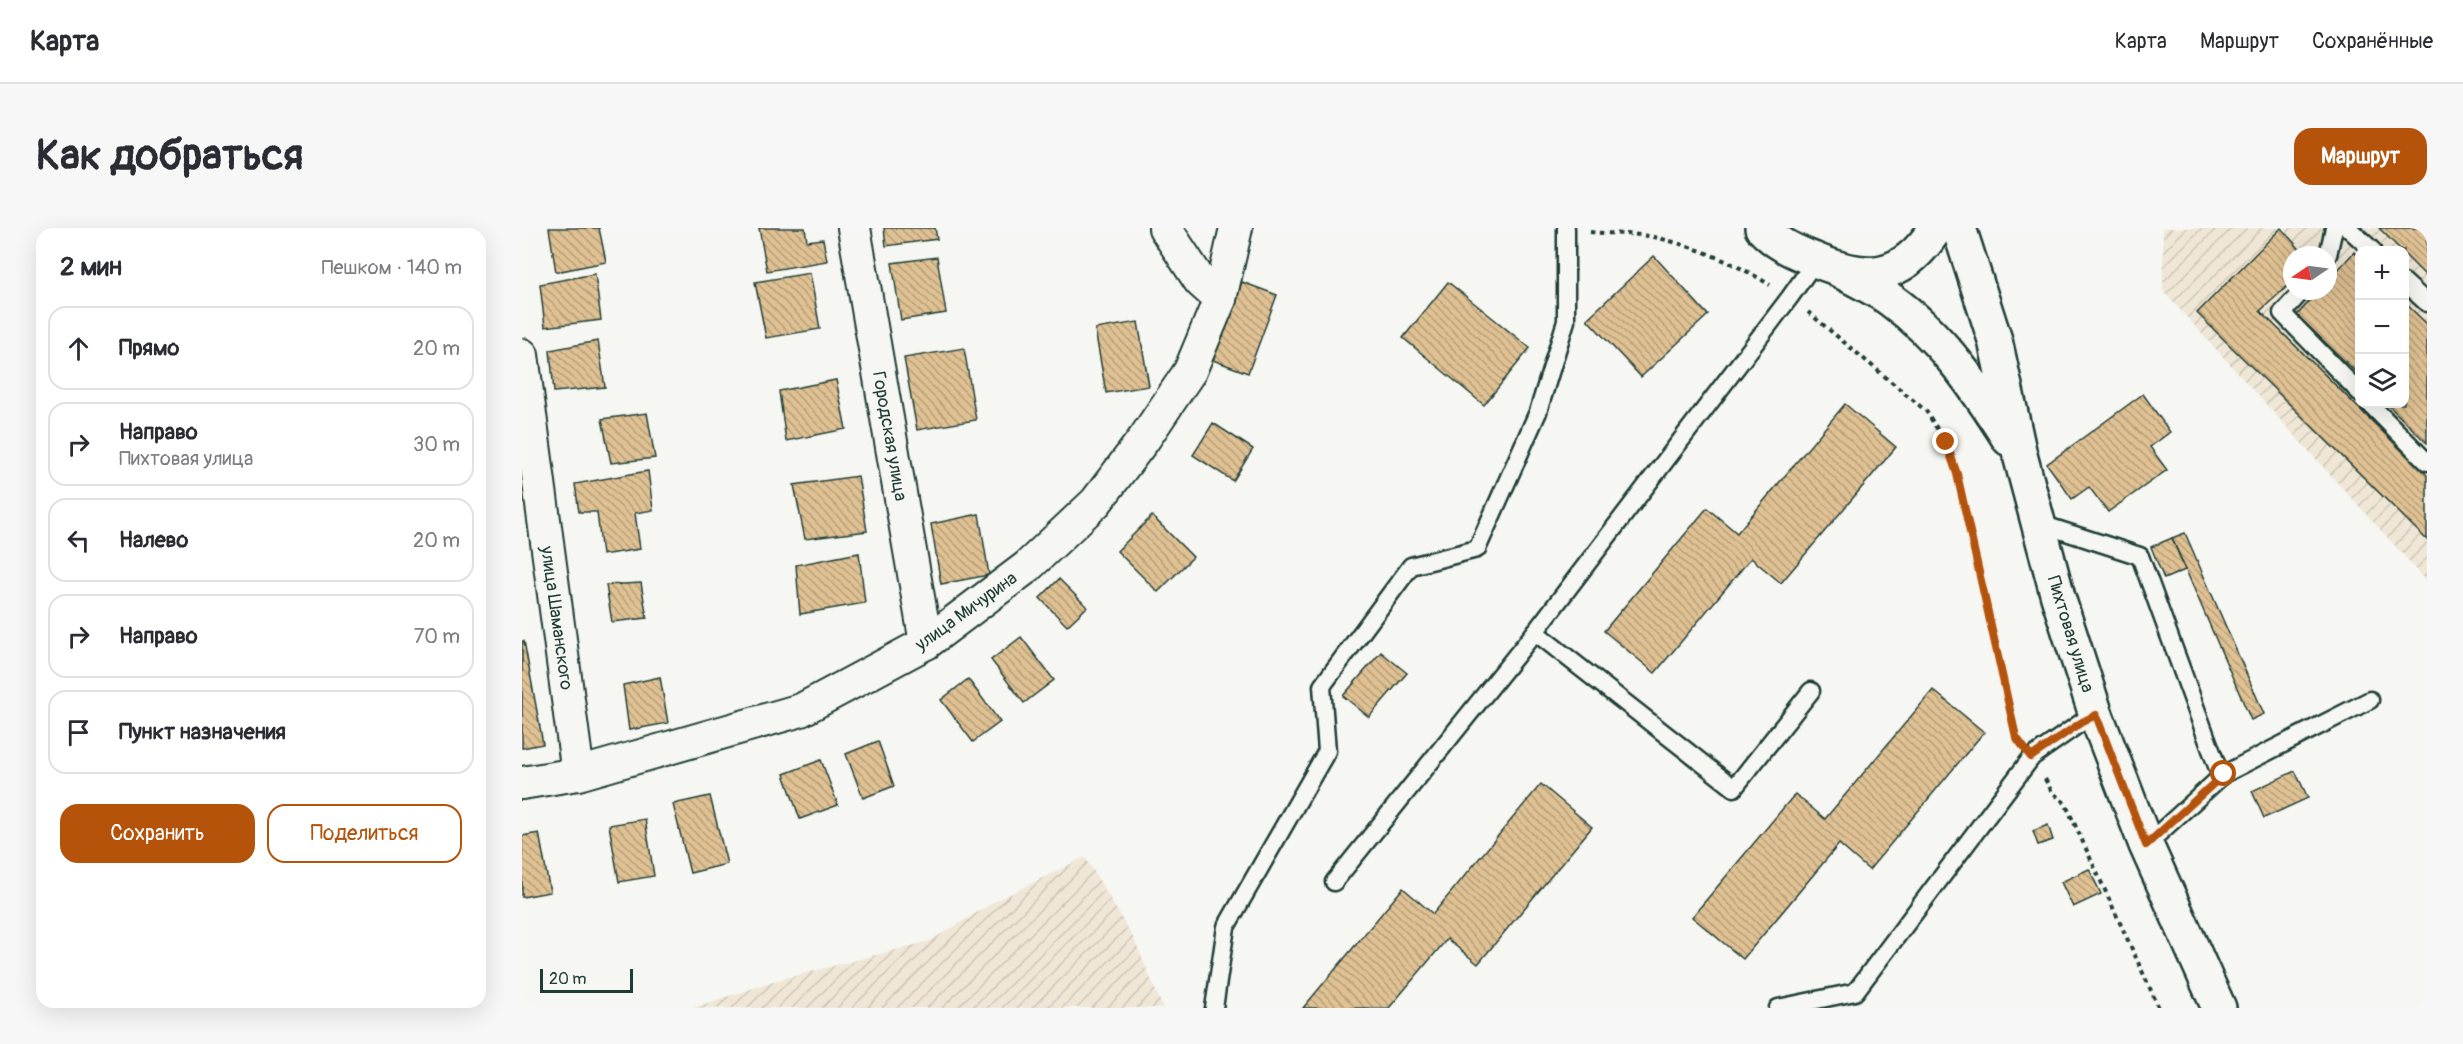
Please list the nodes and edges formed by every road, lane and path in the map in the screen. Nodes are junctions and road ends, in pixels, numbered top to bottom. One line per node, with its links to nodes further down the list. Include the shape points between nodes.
1 (854, 228): 26 (street, Городская улица)
2 (1165, 228): 16 (street, via 1200,281)
3 (1236, 228): 16 (street, улица Мичурина)
4 (1736, 228): 10 (main road)
5 (1936, 228): 13 (main road, via 1908,260 1894,268 1865,274)
6 (1959, 228): 22 (main road, Пихтовая улица, via 1995,340)
7 (2334, 228): 11 (lane)
8 (2348, 228): 12 (lane)
9 (1566, 229): 15 (path, via 1653,237 1696,250 1738,267); 37 (lane, via 1566,321 1538,412 1477,549 1411,566 1322,686 1327,751 1226,927)
10 (1772, 237): 13 (main road)
11 (2330, 246)
12 (2368, 246)
13 (1827, 265): 15 (lane); 22 (main road, Пихтовая улица, via 1889,298 1921,323 1957,363)
14 (2409, 287): 18 (lane)
15 (1790, 297): 25 (lane); 30 (path, via 1926,411 1946,442 1957,474 2016,737)
16 (1220, 299): 26 (street, улица Мичурина, via 1190,371 1096,502 1027,567)
17 (2294, 300): 20 (lane, via 2282,313)
18 (2427, 303)
19 (522, 355): 31 (street, улица Шаманского)
20 (2355, 388)
21 (2374, 408): 23 (lane)
22 (2019, 455): 24 (main road, Пихтовая улица)
23 (2427, 462)
24 (2038, 523): 29 (main road, Пихтовая улица); 32 (lane, via 2140,556)
25 (1535, 632): 27 (lane, via 1734,788); 35 (lane)
26 (926, 643): 31 (street, улица Мичурина, via 801,710)
27 (1810, 691)
28 (2370, 700): 32 (lane)
29 (2096, 715): 30 (lane); 34 (main road, Пихтовая улица)
30 (2031, 757): 38 (lane, via 1855,992); 39 (path, via 2052,792 2065,802)
31 (578, 774): 33 (street, улица Мичурина)
32 (2222, 777): 34 (lane)
33 (522, 783)
34 (2146, 845): 36 (main road, Пихтовая улица)
35 (1334, 882)
36 (2217, 1007)
37 (1214, 1008)
38 (1778, 1008)
39 (2159, 1008)

